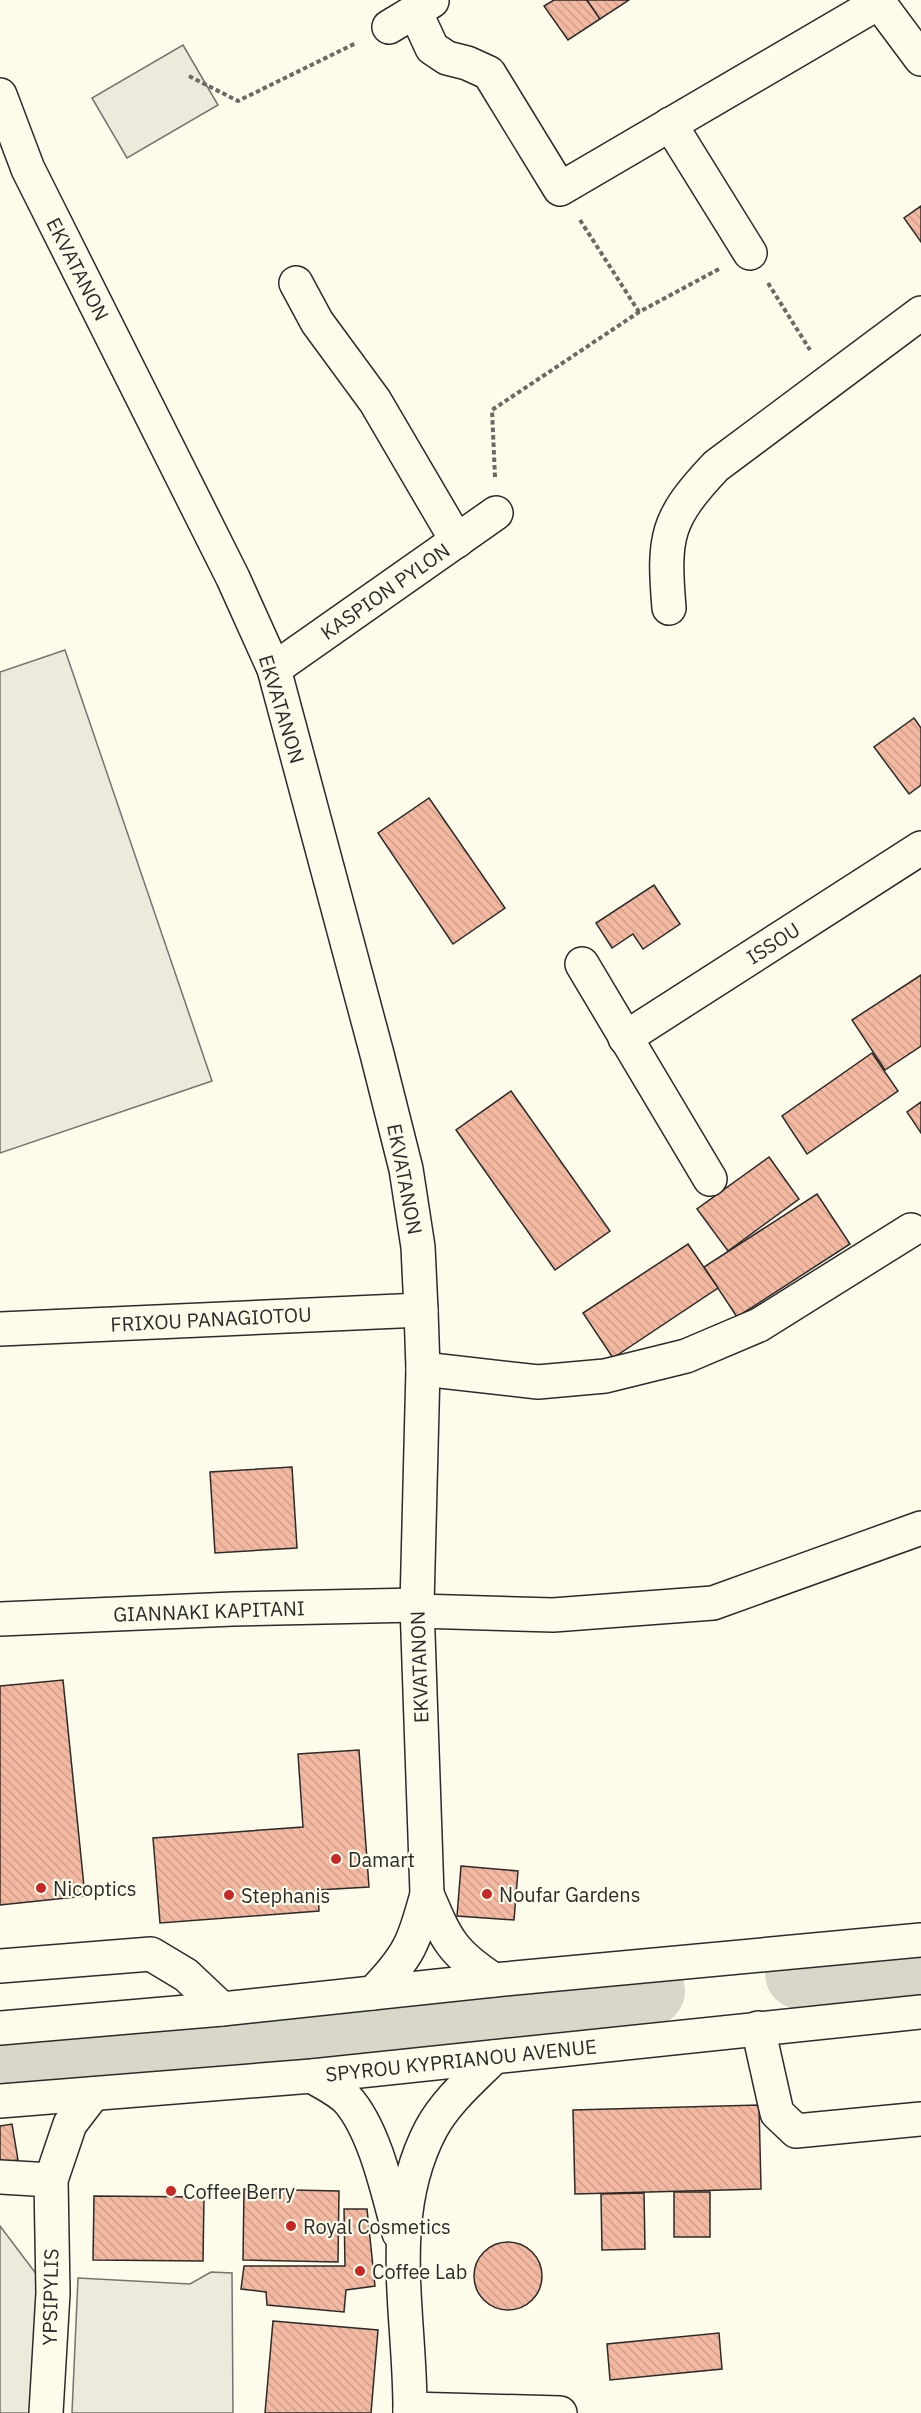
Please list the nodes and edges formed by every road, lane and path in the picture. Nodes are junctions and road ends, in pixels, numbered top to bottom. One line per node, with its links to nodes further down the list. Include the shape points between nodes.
1 (877, 1): 3 (street); 6 (street)
2 (413, 13): 4 (path, via 238,101); 7 (street, via 432,48 447,58 489,73)
3 (921, 58)
4 (189, 76)
5 (0, 95): 16 (street, EKVATANON, via 28,169 233,578)
6 (670, 124): 7 (street); 8 (street)
7 (560, 189): 10 (path)
8 (750, 253): 10 (path); 12 (path)
9 (296, 283): 14 (street, via 317,322 375,400)
10 (639, 312): 13 (path, via 492,410)
11 (921, 313): 12 (street)
12 (829, 382): 15 (street, via 716,466 692,492 674,520 668,542)
13 (496, 513): 14 (street, KASPION PYLON)
14 (457, 541): 16 (street, KASPION PYLON)
15 (669, 608)
16 (274, 669): 22 (street, EKVATANON, via 406,1169 418,1247)
17 (921, 848): 19 (street, ISSOU)
18 (582, 964): 19 (street)
19 (625, 1038): 20 (street)
20 (710, 1179)
21 (911, 1230): 24 (street, via 759,1325 686,1356 605,1376 538,1382)
22 (421, 1310): 23 (street, FRIXOU PANAGIOTOU); 24 (street, EKVATANON)
23 (0, 1329)
24 (423, 1369): 26 (street, EKVATANON)
25 (921, 1527): 26 (street, GIANNAKI KAPITANI, via 713,1603 554,1615)
26 (418, 1608): 27 (street, GIANNAKI KAPITANI, via 232,1608); 28 (street, EKVATANON)
27 (0, 1619)
28 (427, 1894): 31 (street, EKVATANON, via 455,1950); 32 (street, EKVATANON, via 406,1956)
29 (921, 1940): 31 (street)
30 (0, 1966): 33 (street, via 151,1954 186,1975)
31 (494, 1980): 32 (street)
32 (374, 1993): 33 (street)
33 (222, 2008): 35 (street)
34 (921, 2012): 36 (street, SPYROU KYPRIANOU AVENUE)
35 (0, 2028)
36 (758, 2028): 37 (street, SPYROU KYPRIANOU AVENUE); 41 (street, via 777,2113 796,2131)
37 (494, 2057): 38 (street, SPYROU KYPRIANOU AVENUE); 44 (street, via 450,2101 431,2128 414,2168)
38 (312, 2076): 39 (street, SPYROU KYPRIANOU AVENUE); 44 (street, via 346,2099 367,2132)
39 (93, 2094): 40 (street, SPYROU KYPRIANOU AVENUE); 43 (street, YPSIPYLIS, via 70,2124)
40 (0, 2101)
41 (921, 2119)
42 (0, 2177): 43 (street)
43 (51, 2180): 46 (street, YPSIPYLIS, via 52,2293)
44 (402, 2243): 45 (street)
45 (410, 2411): 47 (street)
46 (46, 2413)
47 (560, 2413)

